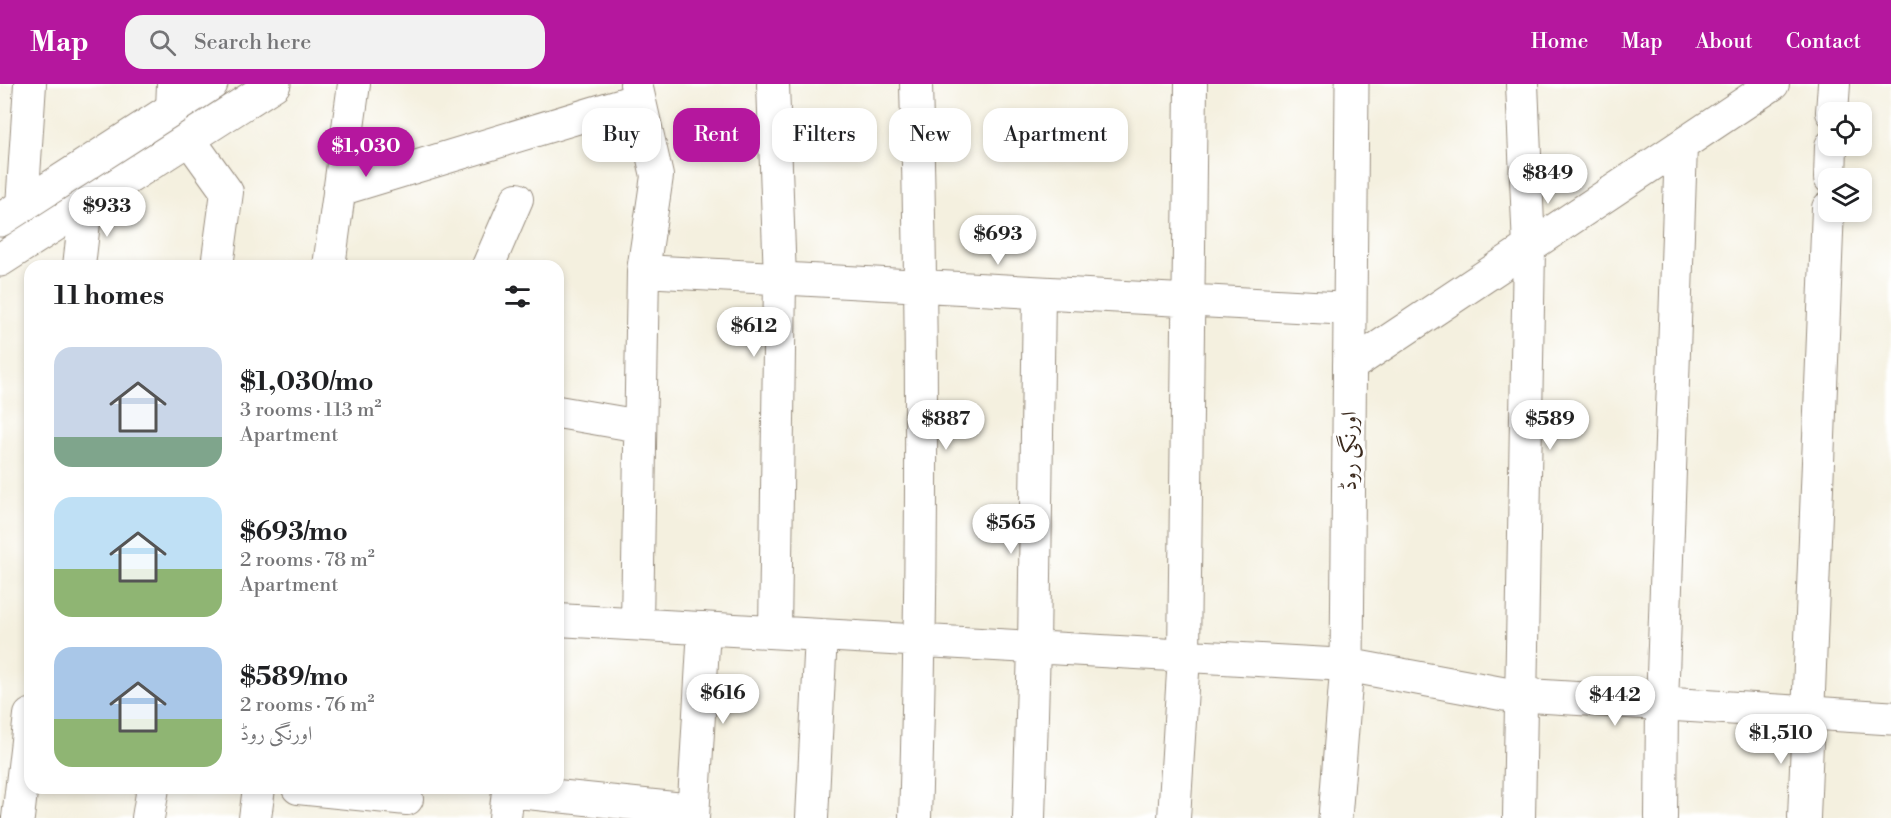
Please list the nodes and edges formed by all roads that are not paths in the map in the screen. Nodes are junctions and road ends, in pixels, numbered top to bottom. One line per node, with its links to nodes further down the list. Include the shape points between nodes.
1 (30, 84): 20 (street)
2 (212, 84): 13 (main road)
3 (274, 84): 15 (main road)
4 (354, 84): 17 (street)
5 (773, 84): 29 (street)
6 (916, 84): 30 (street)
7 (1191, 84): 32 (street)
8 (1352, 84): 33 (main road, اورنگی روڈ)
9 (1522, 84): 22 (street)
10 (1773, 84): 16 (street)
11 (1834, 84): 14 (street)
12 (638, 92): 17 (street); 28 (street, via 657,176)
13 (173, 97): 20 (main road)
14 (1833, 102)
15 (189, 139): 19 (main road); 25 (street, via 226,192)
16 (1681, 146): 22 (street); 47 (street)
17 (339, 190): 26 (street)
18 (517, 200): 27 (street)
19 (86, 205): 23 (main road); 24 (street)
20 (11, 213)
21 (1827, 222): 48 (street)
22 (1529, 248): 34 (street); 46 (street)
23 (0, 260)
24 (80, 260)
25 (218, 260)
26 (330, 260)
27 (491, 260)
28 (643, 271): 29 (street); 36 (street)
29 (780, 279): 30 (street); 40 (street)
30 (922, 286): 31 (street); 42 (street)
31 (1039, 292): 32 (street); 43 (street)
32 (1188, 301): 33 (street); 44 (street)
33 (1350, 309): 34 (main road, اورنگی روڈ)
34 (1349, 366): 45 (main road, اورنگی روڈ)
35 (564, 413): 36 (street)
36 (640, 426): 38 (street)
37 (564, 620): 38 (street)
38 (637, 624): 39 (street)
39 (704, 628): 40 (street); 58 (street)
40 (775, 632): 41 (street)
41 (821, 635): 42 (street); 63 (street)
42 (921, 641): 43 (street); 64 (street)
43 (1034, 647): 44 (street); 65 (street)
44 (1184, 656): 45 (street); 66 (street)
45 (1347, 665): 46 (main road); 67 (main road, اورنگی روڈ)
46 (1521, 695): 47 (main road); 68 (street)
47 (1662, 705): 48 (main road); 69 (street)
48 (1808, 714): 49 (main road); 70 (street)
49 (1891, 718)
50 (24, 736): 51 (street)
51 (18, 758): 59 (street)
52 (152, 794): 60 (street)
53 (258, 794): 61 (street)
54 (344, 794): 57 (street)
55 (508, 794): 62 (street)
56 (539, 794): 58 (street)
57 (406, 802)
58 (693, 814)
59 (18, 818)
60 (148, 818)
61 (255, 818)
62 (505, 818)
63 (812, 818)
64 (915, 818)
65 (1029, 818)
66 (1174, 818)
67 (1335, 818)
68 (1519, 818)
69 (1661, 818)
70 (1804, 818)

